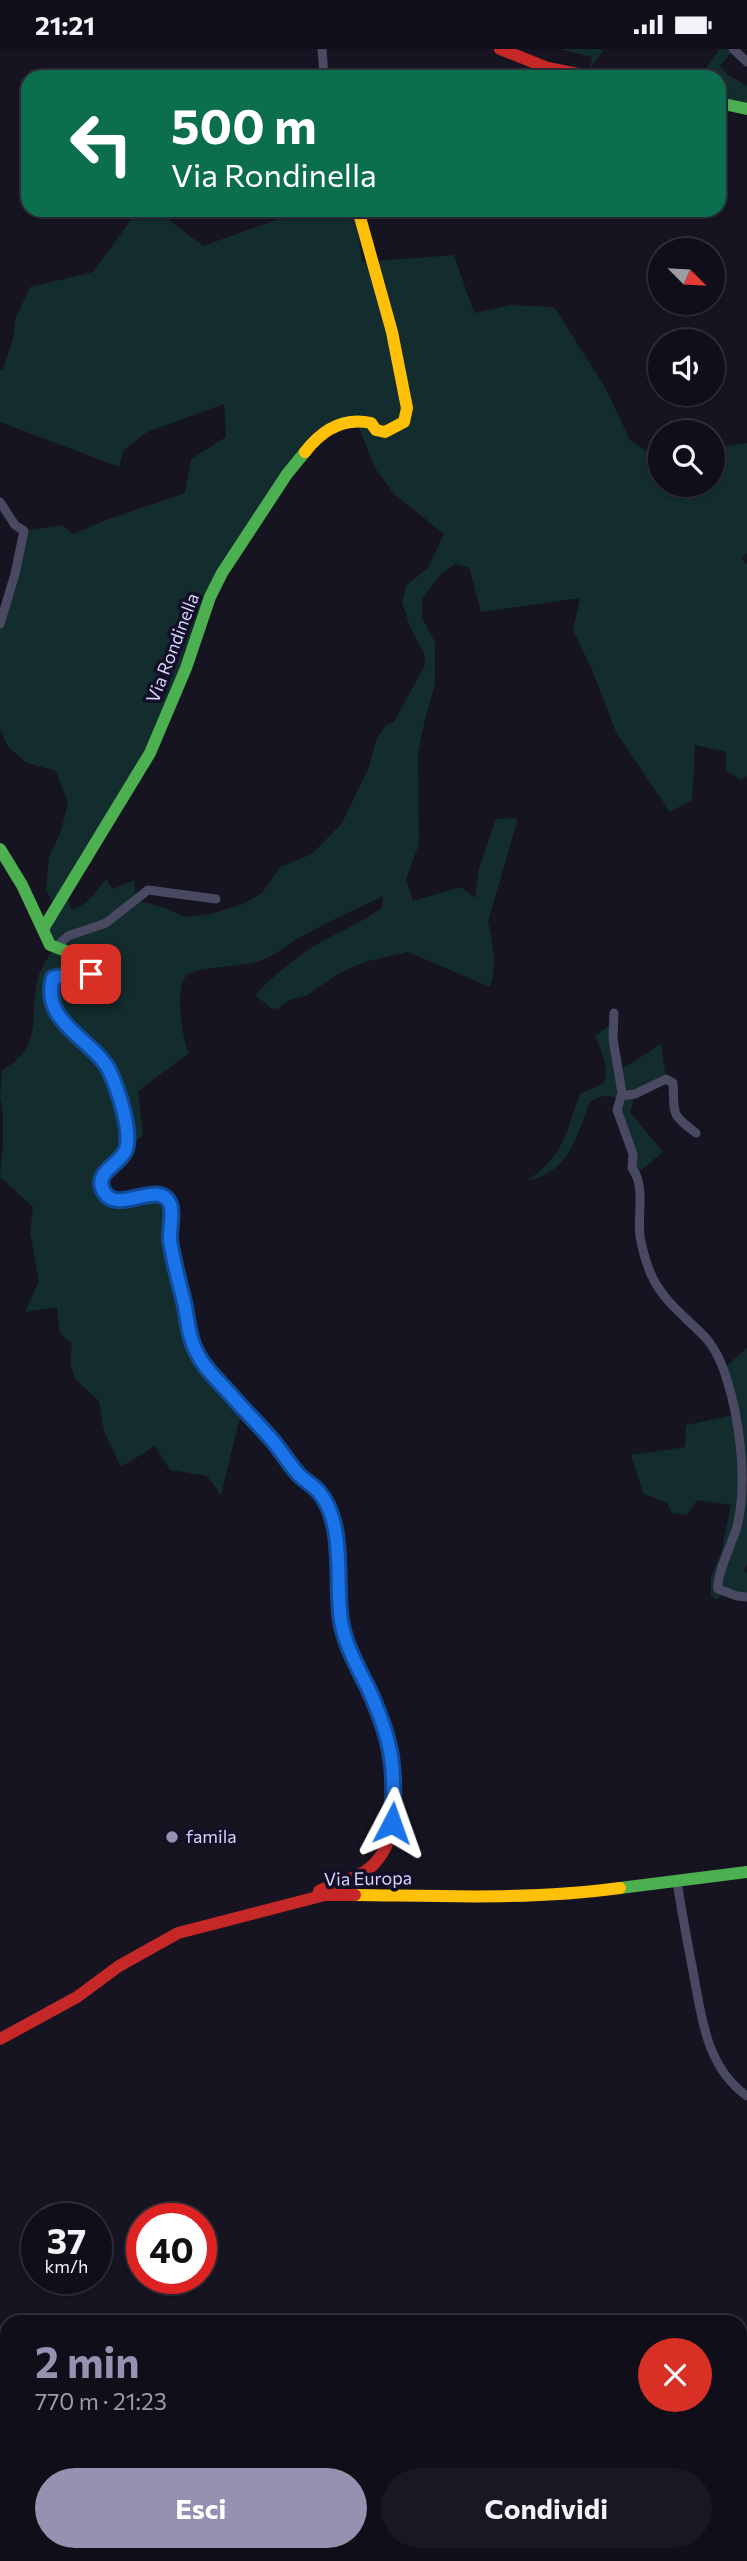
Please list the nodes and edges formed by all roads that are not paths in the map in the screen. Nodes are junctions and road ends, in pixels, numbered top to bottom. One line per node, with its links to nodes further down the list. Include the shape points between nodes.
1 (321, 49): 5 (street)
2 (500, 49): 6 (street)
3 (733, 49): 4 (street)
4 (747, 62)
5 (323, 70)
6 (558, 70)
7 (726, 104): 8 (street)
8 (747, 109)
9 (360, 217): 14 (street, Via Rondinella, via 392,332 407,408 404,422 385,432 376,431 371,423 341,423 309,446 287,474 210,597 150,753)
10 (0, 502): 11 (street, via 24,531)
11 (0, 624)
12 (0, 849): 14 (street)
13 (216, 899): 15 (street, via 148,890 106,923 68,936)
14 (43, 929): 15 (street)
15 (55, 948): 22 (street, via 85,955 94,962 91,974 53,978 50,989 58,1015 109,1070 121,1102 127,1148 103,1175 104,1194 117,1201 156,1195 170,1204 170,1244 190,1338 206,1371 320,1493 329,1511 343,1629 392,1750 394,1773 392,1823 382,1854 365,1871 329,1885)
16 (614, 1013): 17 (street)
17 (621, 1096): 18 (street, via 666,1079 673,1083 677,1119); 19 (street, via 617,1110 639,1187 640,1236 650,1273 673,1308 710,1343 727,1377 740,1442 741,1500 717,1581 718,1589)
18 (696, 1133)
19 (747, 1597)
20 (747, 1872): 21 (street, Via Europa)
21 (677, 1881): 22 (street, Via Europa, via 584,1893); 24 (street, via 703,2029 717,2063)
22 (318, 1896): 23 (street, Via Europa, via 178,1933)
23 (0, 2039)
24 (747, 2096)

